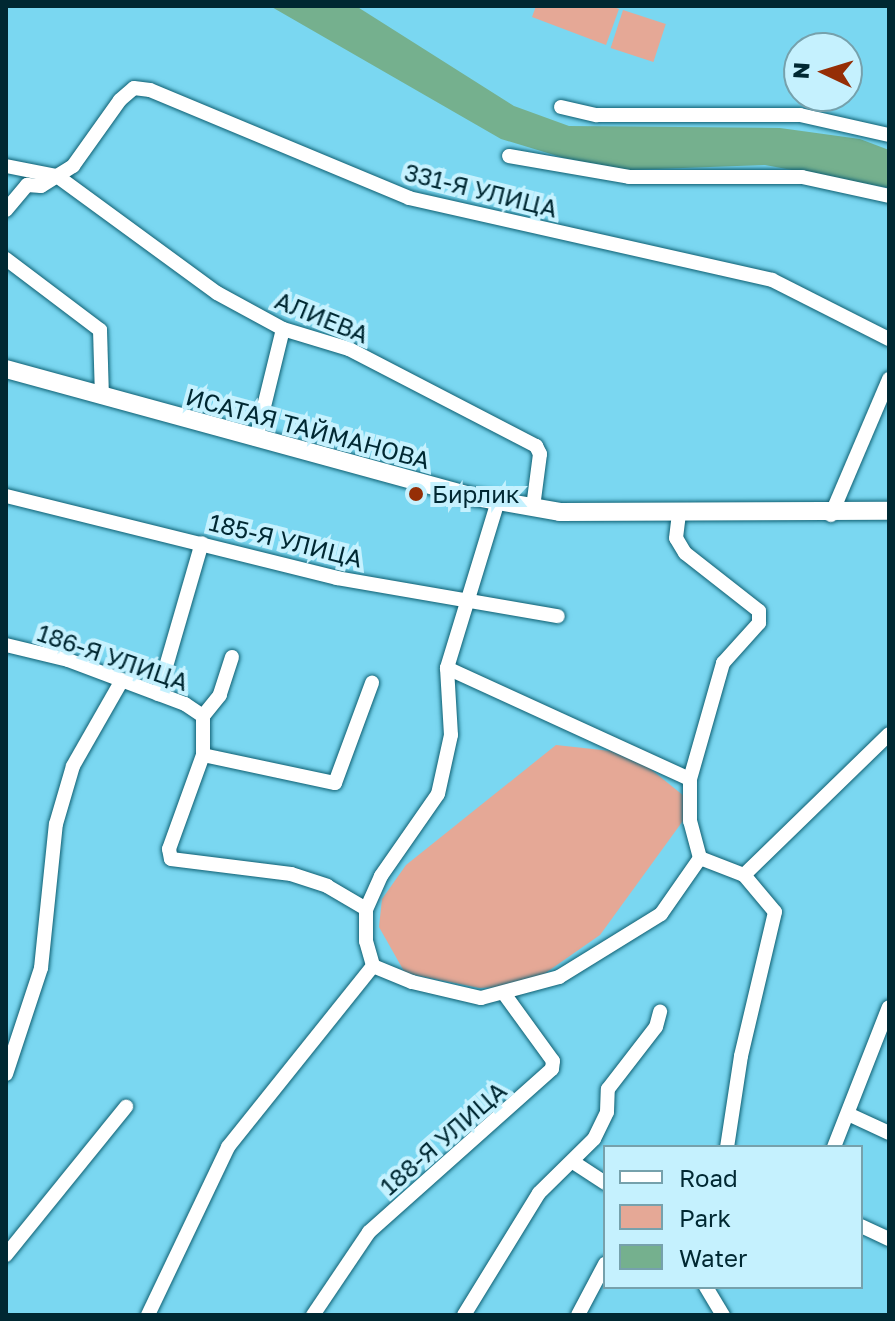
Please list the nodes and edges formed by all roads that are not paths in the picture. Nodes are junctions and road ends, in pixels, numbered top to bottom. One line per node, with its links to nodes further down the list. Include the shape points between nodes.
1 (561, 107): 2 (street, via 597,115 800,115)
2 (889, 135)
3 (509, 156): 6 (street, via 629,177 802,177)
4 (6, 166): 5 (street, АЛИЕВА)
5 (57, 176): 7 (street, via 41,186 27,185); 9 (street, АЛИЕВА, via 217,293); 10 (street, 331-Я УЛИЦА, via 73,166 120,100 134,88 150,90 409,198 772,280)
6 (889, 196)
7 (6, 210)
8 (6, 259): 13 (street, via 100,330)
9 (283, 329): 14 (street); 17 (street, АЛИЕВА, via 349,349 536,446 540,454)
10 (889, 339)
11 (6, 369): 13 (street, ИСАТАЯ ТАЙМАНОВА)
12 (889, 379): 20 (street)
13 (102, 396): 14 (street, ИСАТАЯ ТАЙМАНОВА)
14 (256, 439): 16 (street, ИСАТАЯ ТАЙМАНОВА)
15 (6, 496): 21 (street, 185-Я УЛИЦА)
16 (498, 501): 17 (street, ИСАТАЯ ТАЙМАНОВА); 22 (street)
17 (533, 507): 19 (street, ИСАТАЯ ТАЙМАНОВА)
18 (889, 511): 20 (street, ИСАТАЯ ТАЙМАНОВА)
19 (679, 513): 20 (street, ИСАТАЯ ТАЙМАНОВА); 33 (street, via 676,538 685,553 759,611 759,623 723,663)
20 (831, 515)
21 (202, 543): 22 (street, 185-Я УЛИЦА, via 337,578); 29 (street)
22 (465, 598): 23 (street, 185-Я УЛИЦА); 26 (street)
23 (558, 616)
24 (6, 645): 27 (street, 186-Я УЛИЦА)
25 (232, 657): 30 (street, 186-Я УЛИЦА, via 220,695)
26 (447, 668): 33 (street); 36 (street, via 451,735 438,794 381,876)
27 (122, 680): 29 (street, 186-Я УЛИЦА); 42 (street, via 73,766 56,824 41,968)
28 (372, 683): 32 (street, via 335,783)
29 (158, 694): 30 (street, 186-Я УЛИЦА)
30 (203, 716): 32 (street, 186-Я УЛИЦА)
31 (889, 734): 35 (street)
32 (203, 755): 36 (street, 186-Я УЛИЦА, via 169,849 171,859 291,874 327,886)
33 (690, 779): 34 (street, via 690,821)
34 (700, 858): 35 (street); 38 (street, via 661,914 559,977)
35 (744, 875): 46 (street, via 770,901 775,927 741,1056)
36 (366, 909): 37 (street)
37 (373, 966): 38 (street, via 412,982 481,998); 55 (street, via 228,1147)
38 (505, 995): 56 (street, 188-Я УЛИЦА, via 553,1061 552,1069 369,1232)
39 (889, 1007): 41 (street)
40 (660, 1012): 48 (street, via 656,1027 608,1089 607,1112 594,1139)
41 (885, 1028): 44 (street)
42 (6, 1074)
43 (126, 1107): 52 (street)
44 (848, 1114): 45 (street); 47 (street)
45 (889, 1133)
46 (727, 1145)
47 (835, 1145)
48 (573, 1162): 49 (street); 57 (street, via 539,1193)
49 (603, 1182)
50 (863, 1227): 51 (street)
51 (889, 1239)
52 (6, 1255)
53 (603, 1268): 58 (street)
54 (707, 1289): 59 (street)
55 (148, 1315)
56 (313, 1315)
57 (464, 1315)
58 (578, 1315)
59 (723, 1315)

